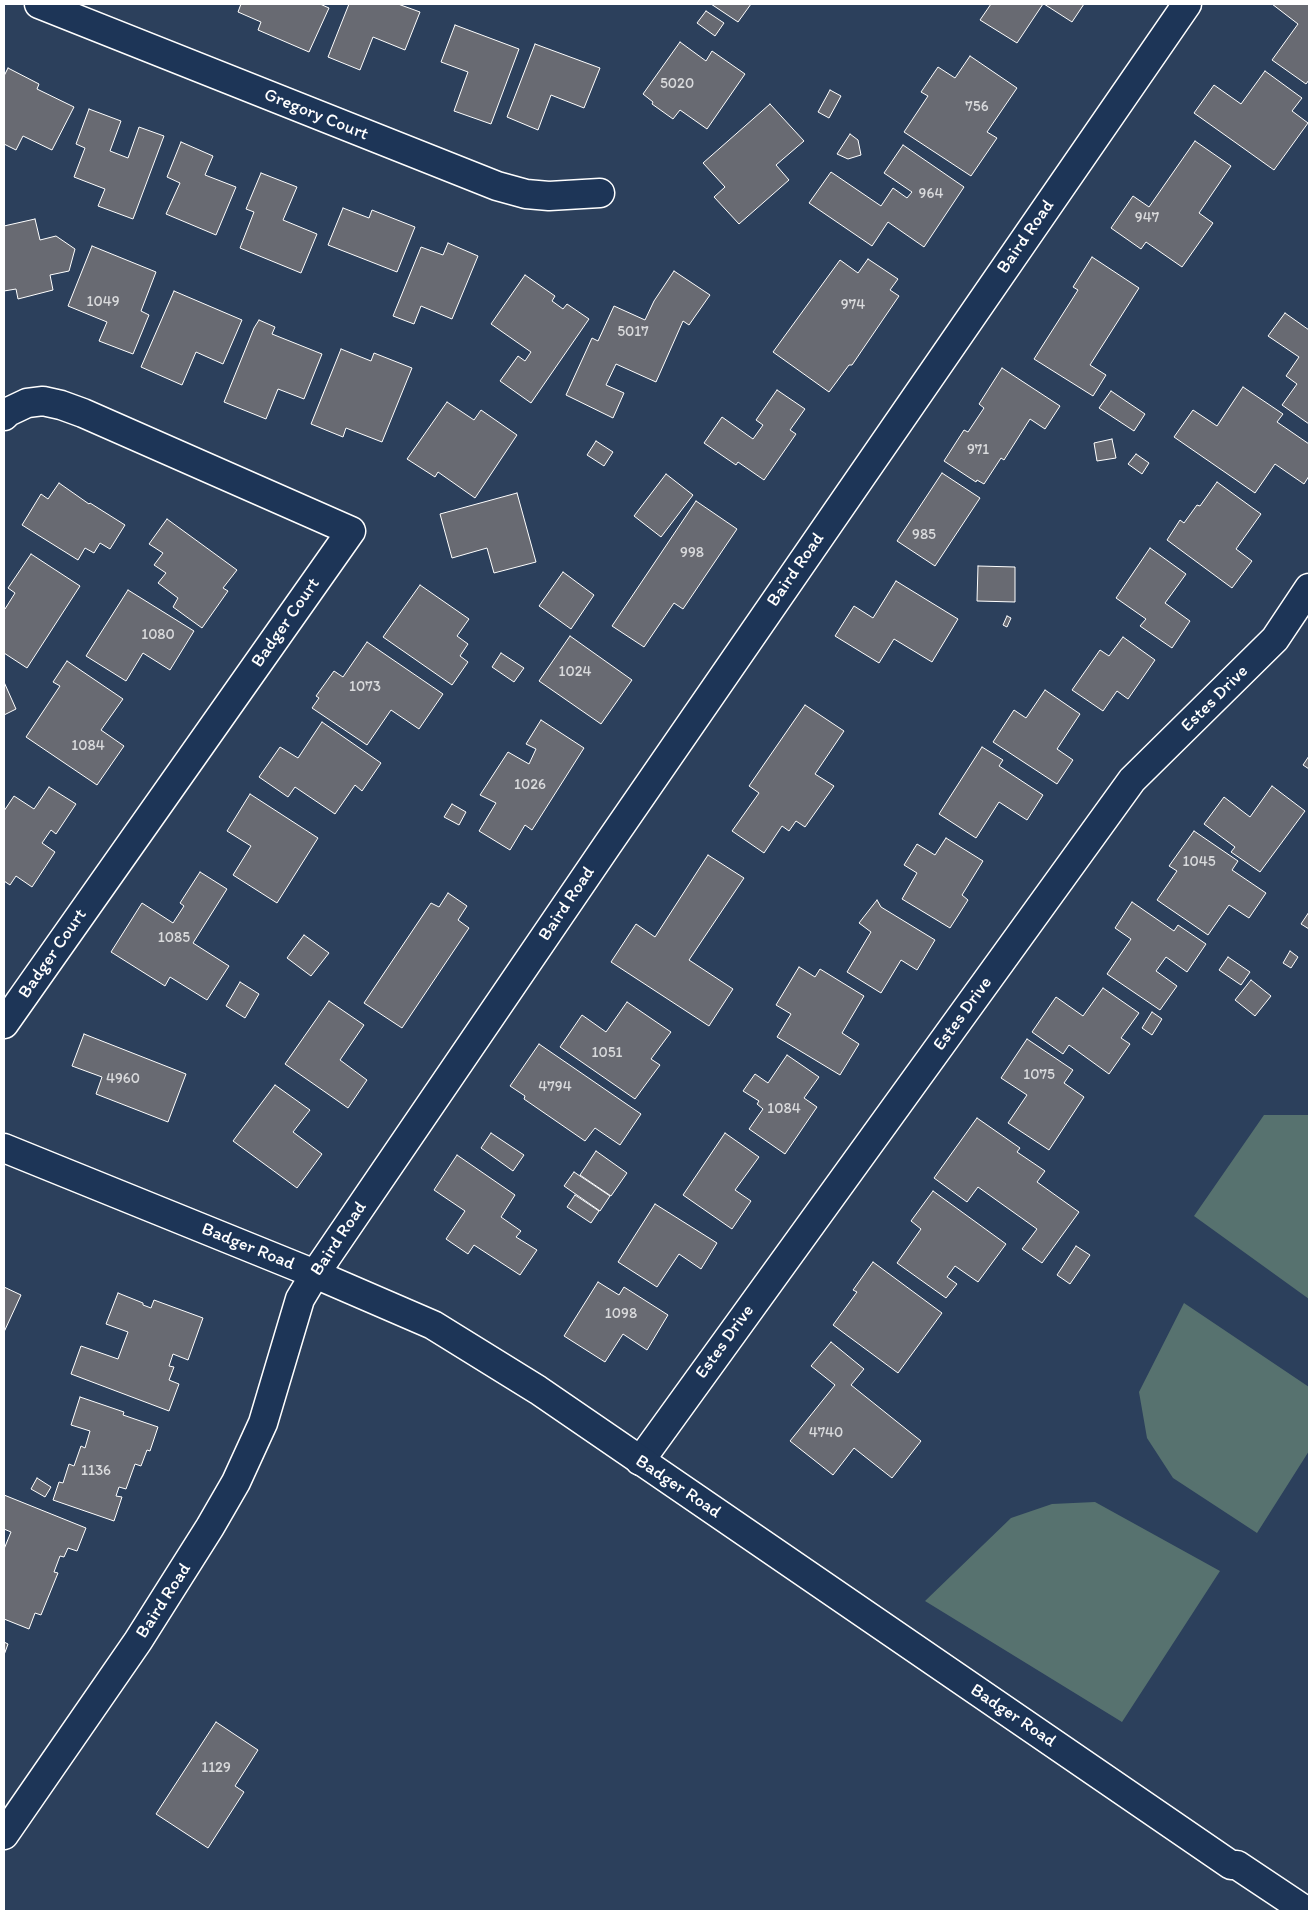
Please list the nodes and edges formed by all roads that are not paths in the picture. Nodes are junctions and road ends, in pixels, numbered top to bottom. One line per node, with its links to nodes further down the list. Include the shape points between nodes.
1 (39, 4): 3 (street, Gregory Court, via 497,186 549,196)
2 (1187, 4): 8 (street, Baird Road)
3 (600, 193)
4 (4, 416): 6 (street, Badger Court, via 27,403 43,401 61,405 351,531)
5 (1309, 588): 9 (street, Estes Drive, via 1275,639 1132,780)
6 (4, 1024)
7 (4, 1148): 8 (street, Badger Road)
8 (315, 1274): 9 (street, Badger Road, via 433,1325 538,1390); 10 (street, Baird Road, via 300,1299 263,1423 236,1482 138,1641)
9 (640, 1461): 11 (street, Badger Road, via 1231,1865 1237,1865)
10 (4, 1835)
11 (1306, 1911)

